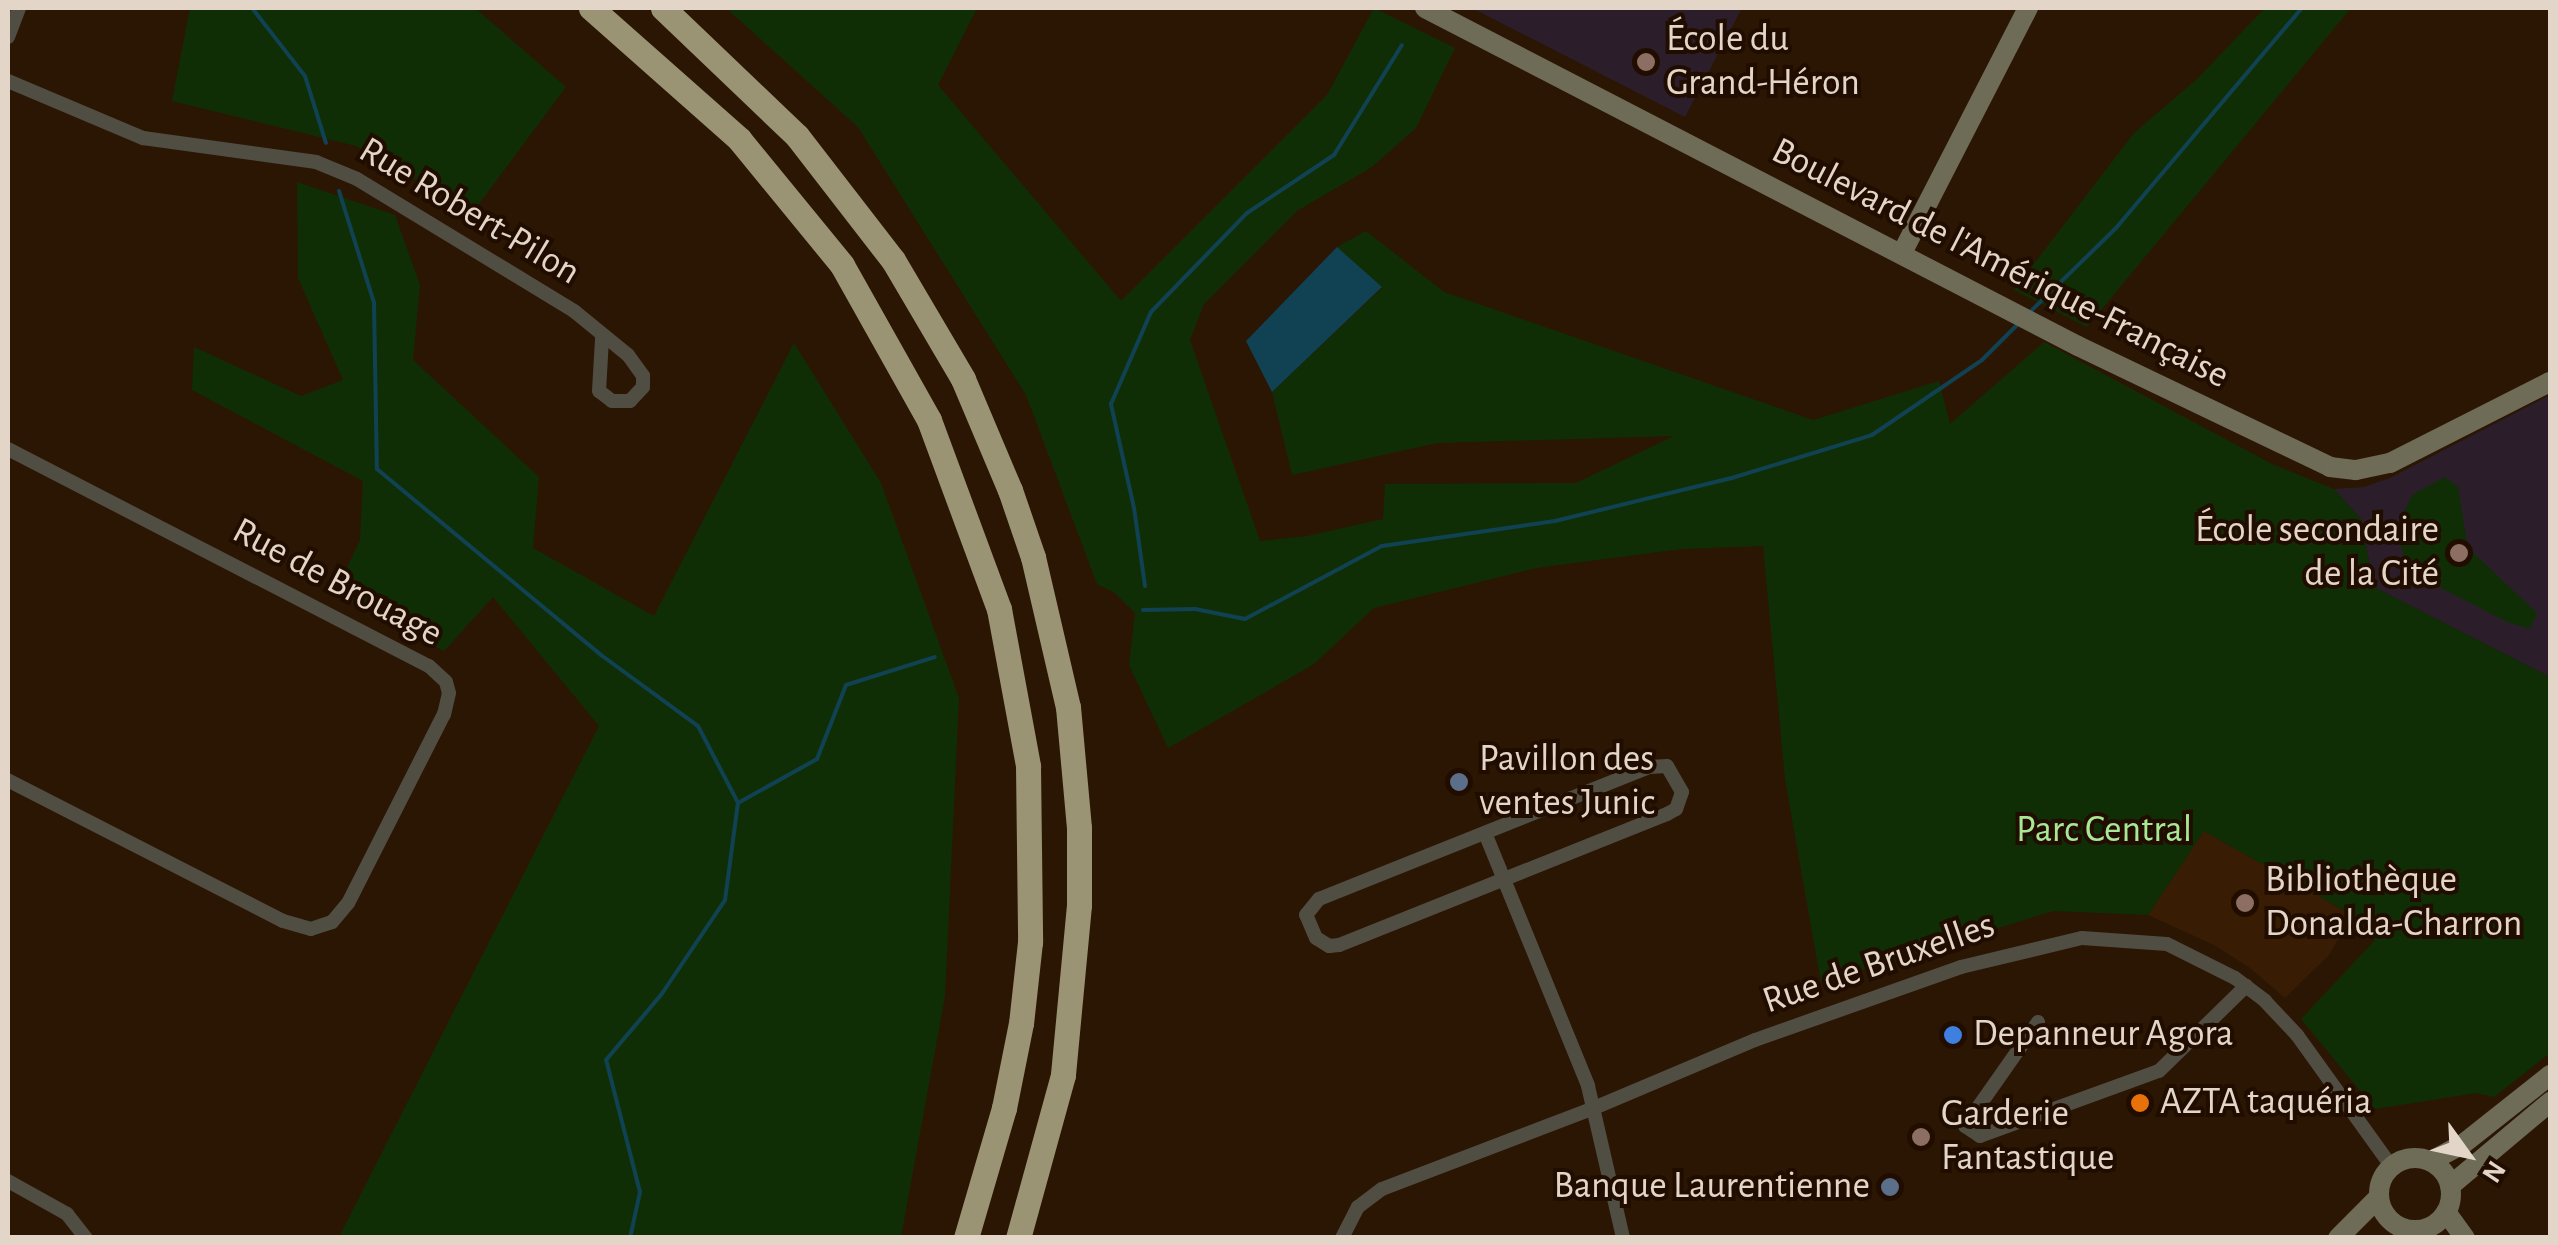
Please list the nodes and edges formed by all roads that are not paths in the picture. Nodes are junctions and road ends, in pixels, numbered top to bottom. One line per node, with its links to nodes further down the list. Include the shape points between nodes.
1 (19, 8): 6 (street)
2 (592, 8): 29 (highway, via 739,138 842,265 934,432 999,609 1028,766 1030,942 1004,1108)
3 (663, 8): 30 (highway, via 796,136 884,246 963,379 1033,557 1073,744 1079,905 1063,1076)
4 (1425, 8): 8 (street, Boulevard de l'Amérique-Française)
5 (2028, 8): 8 (street)
6 (8, 37)
7 (8, 81): 9 (street, Rue Robert-Pilon, via 143,138 344,172 574,312)
8 (1902, 253): 10 (street, Boulevard de l'Amérique-Française, via 2237,425 2342,470 2390,462)
9 (602, 338): 9 (street, Rue Robert-Pilon, via 599,390 612,401 630,400 643,388 643,376)
10 (2550, 382)
11 (8, 449): 12 (street, Rue de Brouage, via 428,666 448,693 444,714 348,902 332,922 311,929 283,921)
12 (8, 780)
13 (1485, 832): 14 (street); 14 (street, via 1319,898 1306,914 1322,944 1339,946); 14 (street, via 1649,766 1673,770 1682,792 1667,814)
14 (1504, 880): 19 (street)
15 (2246, 986): 16 (street, via 2159,1072 1980,1136 1965,1126); 19 (street, Rue de Bruxelles, via 2167,944 2100,937 2036,946 1728,1050); 21 (street, Rue de Bruxelles, via 2297,1035)
16 (2038, 1022)
17 (2550, 1075): 20 (street)
18 (2550, 1102): 23 (street)
19 (1594, 1108): 31 (street, Rue de Bruxelles, via 1382,1189 1358,1207); 32 (street)
20 (2431, 1162): 21 (street, via 2410,1158); 23 (street)
21 (2391, 1166): 24 (street)
22 (8, 1182): 28 (street, via 67,1214)
23 (2450, 1186): 25 (street)
24 (2378, 1198): 26 (street); 33 (street)
25 (2446, 1212): 27 (street); 35 (street)
26 (2398, 1227): 27 (street); 34 (street)
27 (2436, 1233)
28 (86, 1238)
29 (966, 1238)
30 (1018, 1238)
31 (1342, 1238)
32 (1624, 1238)
33 (2338, 1238)
34 (2379, 1238)
35 (2466, 1238)

